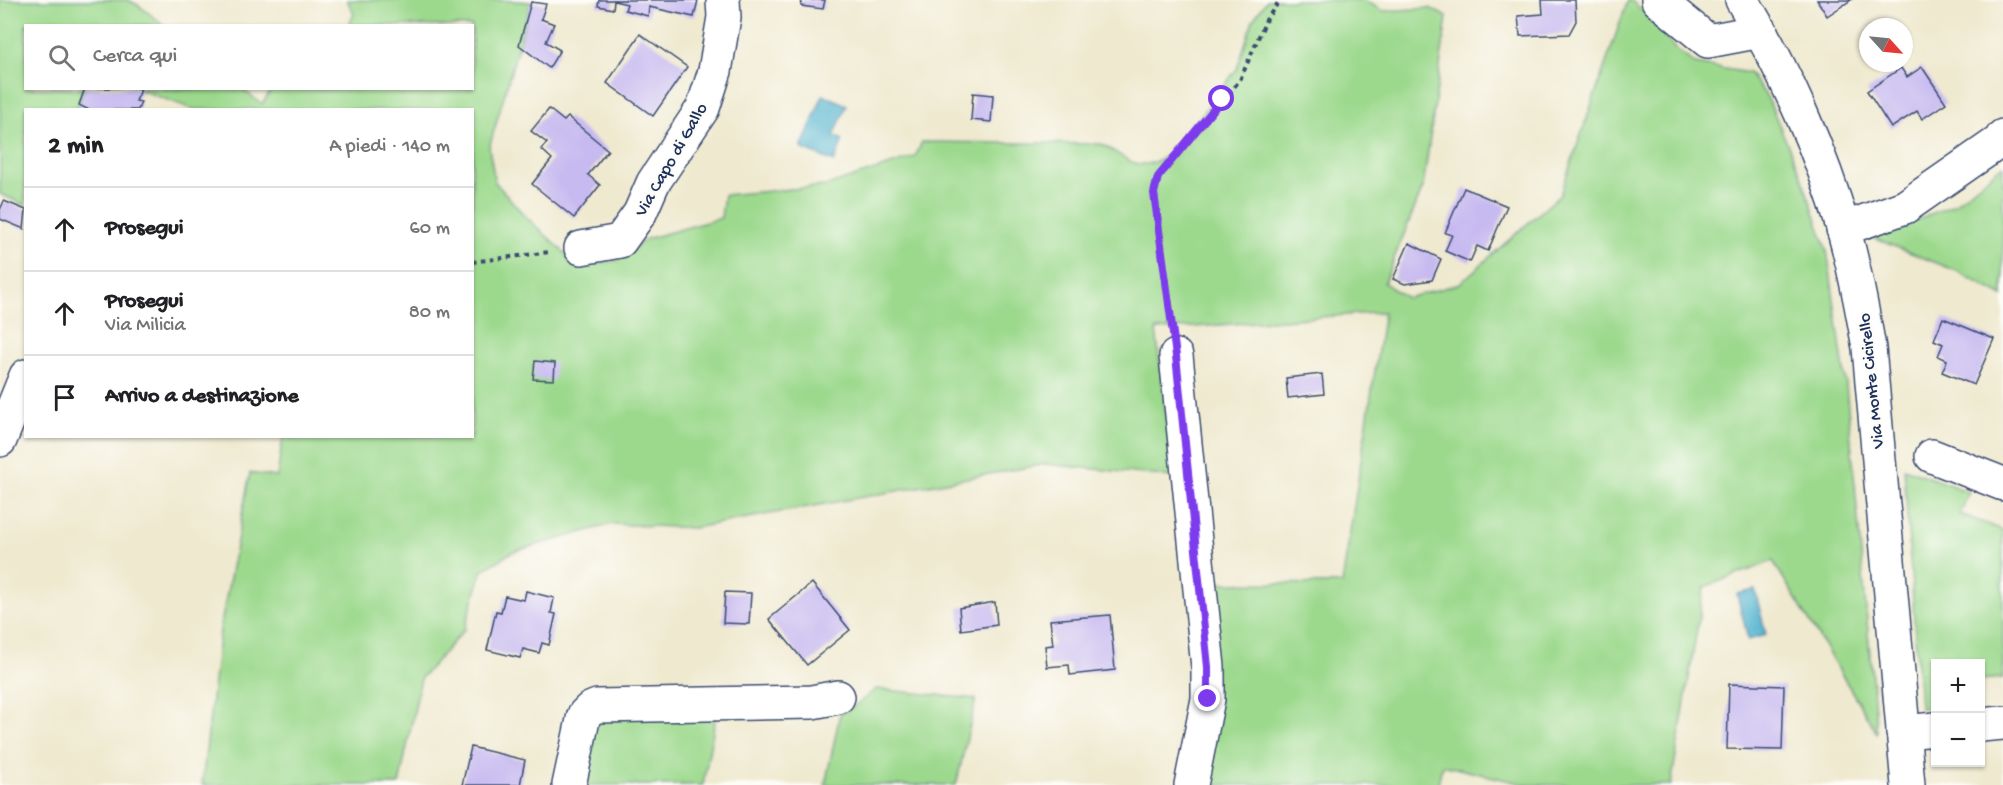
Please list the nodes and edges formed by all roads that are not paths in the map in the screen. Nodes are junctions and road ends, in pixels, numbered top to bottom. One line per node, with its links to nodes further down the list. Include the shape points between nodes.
1 (723, 0): 7 (street, Via Capo di Gallo, via 715,71 703,108 620,241)
2 (1658, 0): 4 (street, via 1708,40)
3 (1742, 0): 4 (street, Via Monte Cicirello)
4 (1761, 31): 6 (street, Via Monte Cicirello, via 1791,91)
5 (2003, 136): 6 (street, via 1905,207)
6 (1843, 229): 17 (street, Via Monte Cicirello, via 1869,348)
7 (581, 248)
8 (1176, 356): 19 (street, via 1208,667 1208,699)
9 (24, 381): 10 (street)
10 (0, 440)
11 (1932, 456): 12 (street)
12 (2003, 484)
13 (838, 697): 18 (street, via 812,702 597,706 584,715)
14 (2003, 723): 15 (street)
15 (1985, 725)
16 (1931, 729): 17 (street)
17 (1903, 732): 20 (street, Via Monte Cicirello)
18 (569, 785)
19 (1191, 785)
20 (1908, 785)

